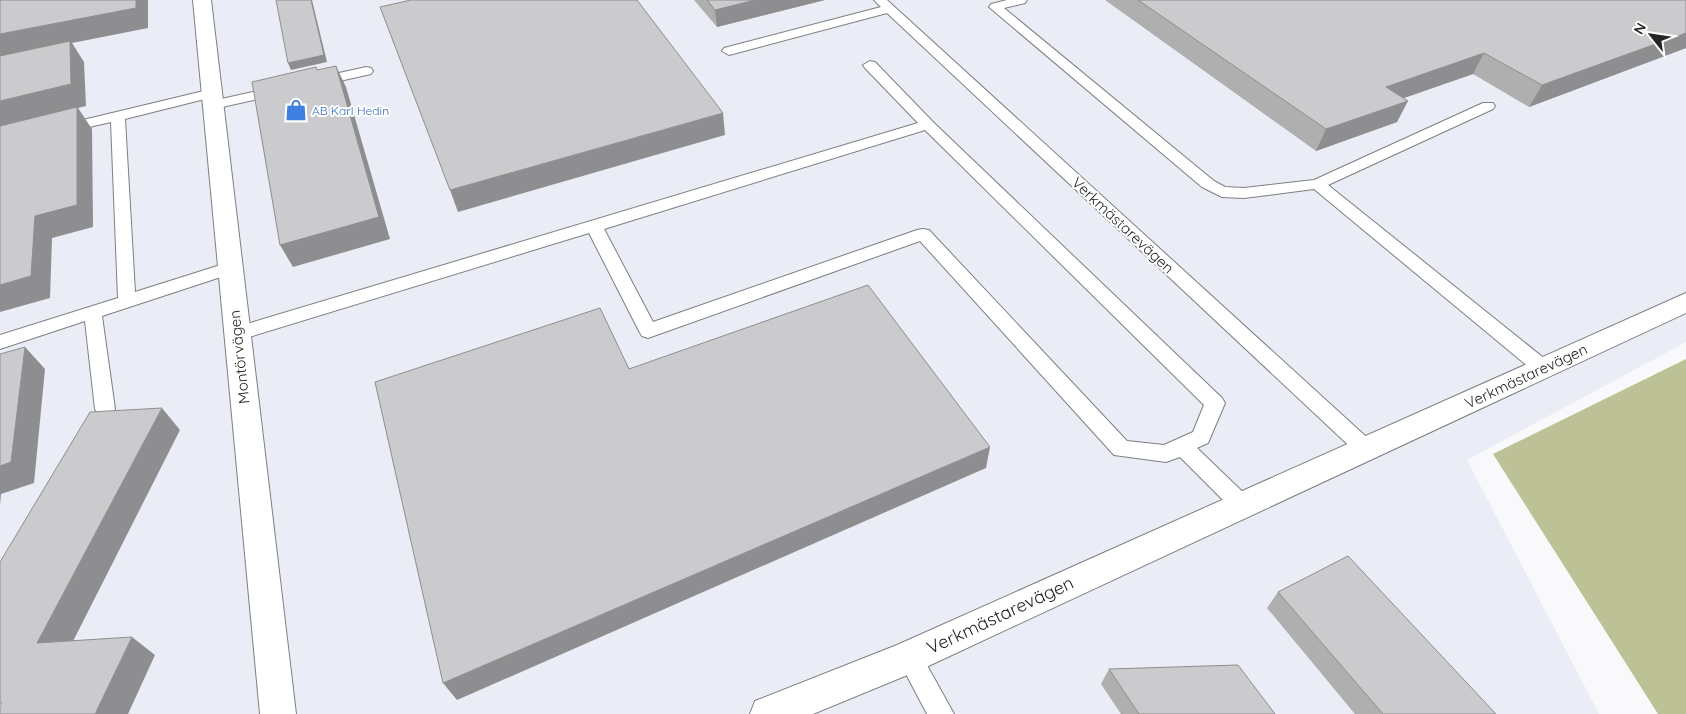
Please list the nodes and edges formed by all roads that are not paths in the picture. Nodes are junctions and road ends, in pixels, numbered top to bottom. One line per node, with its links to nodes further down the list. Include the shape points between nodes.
1 (202, 0): 7 (street, Montörvägen)
2 (1021, 0): 12 (lane, via 995,7 1208,184 1222,192 1244,193)
3 (885, 4): 4 (lane); 23 (lane, Verkmästarevägen)
4 (729, 51)
5 (870, 65): 10 (lane)
6 (366, 71): 7 (lane, via 294,87)
7 (212, 99): 9 (lane); 14 (street, Montörvägen)
8 (1488, 106): 12 (lane)
9 (118, 116): 11 (lane); 15 (lane)
10 (928, 124): 13 (lane); 22 (lane, via 1215,404 1201,438)
11 (52, 132)
12 (1318, 184): 20 (lane)
13 (594, 226): 18 (lane); 22 (lane, via 648,331 924,234 1121,449 1166,454)
14 (230, 268): 15 (lane); 18 (street, Montörvägen)
15 (127, 302): 17 (lane)
16 (1686, 302): 20 (street, Verkmästarevägen)
17 (92, 312): 19 (lane); 21 (lane)
18 (236, 334): 26 (street, Montörvägen)
19 (0, 342)
20 (1543, 368): 23 (street, Verkmästarevägen)
21 (104, 409)
22 (1182, 446): 24 (lane)
23 (1366, 449): 24 (street, Verkmästarevägen)
24 (1241, 504): 25 (street, Verkmästarevägen)
25 (908, 657): 27 (street, Verkmästarevägen); 28 (lane)
26 (278, 714)
27 (768, 714)
28 (942, 714)

